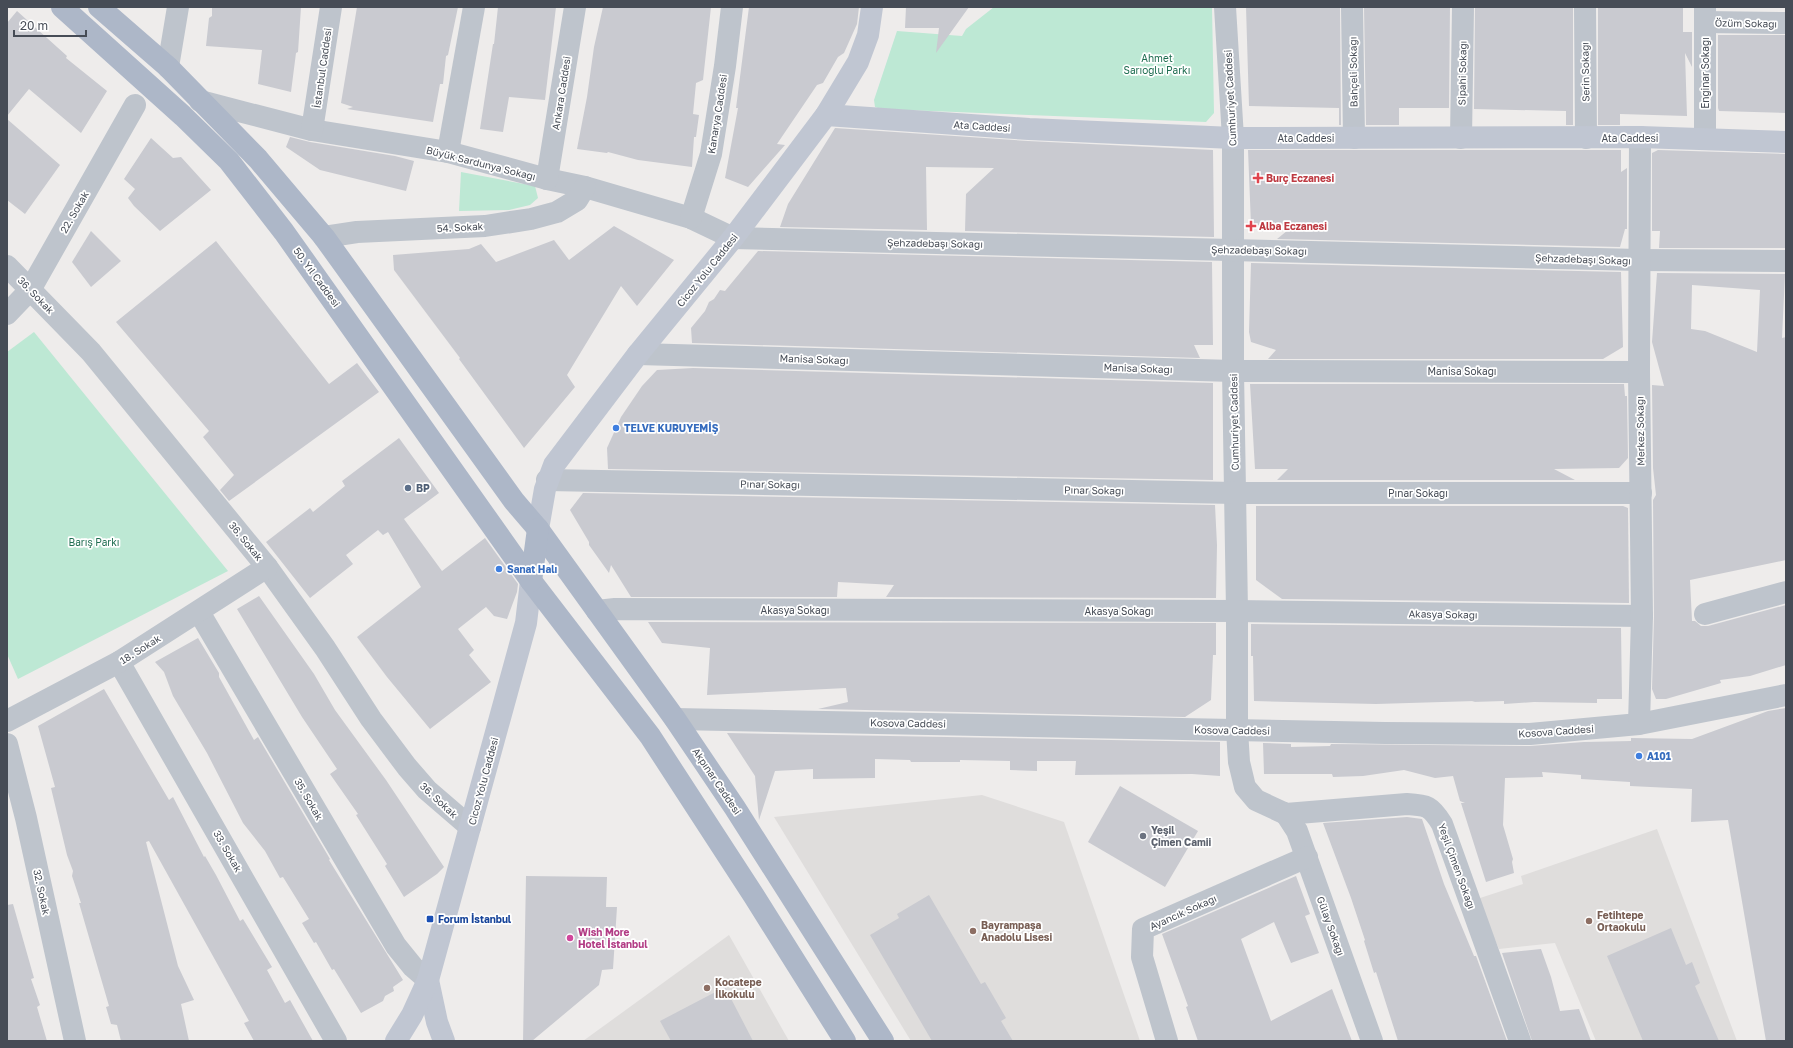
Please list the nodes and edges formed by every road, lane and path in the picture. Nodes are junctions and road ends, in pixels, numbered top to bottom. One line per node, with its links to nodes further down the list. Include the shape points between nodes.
1 (62, 7): 47 (main road, 50. Yıl Caddesi, via 177,110 229,161 337,304 390,384)
2 (99, 7): 15 (main road)
3 (178, 7): 15 (street)
4 (331, 7): 19 (street, İstanbul Caddesi)
5 (474, 7): 27 (street)
6 (575, 7): 28 (street, Ankara Caddesi)
7 (732, 7): 30 (street, Kanarya Caddesi, via 726,66 711,154)
8 (872, 7): 18 (street, Cicoz Yolu Caddesi, via 868,35 858,62)
9 (1225, 7): 21 (street, Cumhuriyet Caddesi)
10 (1352, 7): 22 (street, Bahçeli Sokağı)
11 (1463, 7): 23 (street, Sipahi Sokağı)
12 (1585, 7): 24 (street, Serin Sokağı)
13 (1705, 14): 14 (street, Özüm Sokağı); 25 (street, Enginar Sokağı)
14 (1786, 23)
15 (168, 67): 16 (main road)
16 (200, 102): 19 (street, Büyük Sardunya Sokağı); 31 (main road, via 258,159)
17 (135, 105): 37 (street, 22. Sokak)
18 (826, 115): 21 (street, Ata Caddesi, via 1029,129); 32 (street, Cicoz Yolu Caddesi)
19 (312, 130): 27 (street, Büyük Sardunya Sokağı)
20 (1640, 137): 24 (street, Ata Caddesi); 25 (street, Ata Caddesi); 34 (street, Merkez Sokağı)
21 (1232, 138): 22 (street, Ata Caddesi); 33 (street, Cumhuriyet Caddesi)
22 (1354, 138): 23 (street, Ata Caddesi)
23 (1461, 138): 24 (street, Ata Caddesi)
24 (1586, 138)
25 (1704, 138): 26 (street, Ata Caddesi)
26 (1786, 142)
27 (448, 152): 28 (street, Büyük Sardunya Sokağı)
28 (547, 179): 29 (street, Büyük Sardunya Sokağı)
29 (585, 187): 30 (street, Büyük Sardunya Sokağı); 31 (street, 54. Sokak, via 578,200 557,212 531,219 485,226 357,232)
30 (690, 218): 32 (street, Büyük Sardunya Sokağı)
31 (324, 237): 45 (main road, via 514,501)
32 (733, 238): 33 (street, Şehzadebaşı Sokağı); 39 (street, Cicoz Yolu Caddesi)
33 (1232, 249): 34 (street, Şehzadebaşı Sokağı); 40 (street, Cumhuriyet Caddesi)
34 (1639, 260): 35 (street, Şehzadebaşı Sokağı); 41 (street, Merkez Sokağı)
35 (1786, 261)
36 (7, 266): 37 (street, 36. Sokak)
37 (30, 290): 38 (street, 22. Sokak); 46 (street, 36. Sokak, via 91,352)
38 (7, 314)
39 (638, 354): 40 (street, Manisa Sokağı); 42 (street, Cicoz Yolu Caddesi, via 554,465)
40 (1233, 371): 41 (street, Manisa Sokağı); 43 (street, Cumhuriyet Caddesi)
41 (1639, 372): 44 (street, Merkez Sokağı)
42 (547, 480): 43 (street, Pınar Sokağı); 45 (street, Cicoz Yolu Caddesi)
43 (1235, 493): 44 (street, Pınar Sokağı); 50 (street, Cumhuriyet Caddesi)
44 (1641, 493): 53 (street, Merkez Sokağı)
45 (538, 530): 47 (main road); 49 (main road, Akpınar Caddesi)
46 (267, 567): 51 (street, 18. Sokak); 62 (street, 36. Sokak, via 407,767 427,790)
47 (531, 581): 62 (street, Cicoz Yolu Caddesi, via 526,623); 69 (main road, via 650,736)
48 (1786, 592): 52 (street)
49 (597, 611): 50 (street, Akasya Sokağı); 56 (main road, Akpınar Caddesi)
50 (1237, 611): 53 (street, Akasya Sokağı); 59 (street, Cumhuriyet Caddesi)
51 (199, 612): 54 (street, 18. Sokak); 64 (street, 35. Sokak, via 396,946 413,967)
52 (1705, 614)
53 (1642, 616): 58 (street, Merkez Sokağı)
54 (119, 662): 57 (street, 18. Sokak); 66 (street, 33. Sokak)
55 (1786, 695): 58 (street, Kosova Caddesi)
56 (674, 718): 59 (street, Kosova Caddesi); 70 (main road, Akpınar Caddesi, via 735,808)
57 (7, 721)
58 (1639, 724): 59 (street, Kosova Caddesi, via 1530,734)
59 (1238, 730): 61 (street, Cumhuriyet Caddesi, via 1239,762 1245,787 1256,800)
60 (7, 744): 65 (street, 32. Sokak, via 26,818)
61 (1286, 814): 63 (street, Gülay Sokağı, via 1297,831); 73 (street, Yeşil Çimen Sokağı, via 1407,804 1425,805 1436,814 1442,824)
62 (470, 827): 64 (street, Cicoz Yolu Caddesi)
63 (1307, 857): 71 (street, Ayancık Sokağı, via 1143,929 1142,957); 72 (street, Gülay Sokağı)
64 (428, 980): 67 (street, Cicoz Yolu Caddesi, via 412,1015); 68 (street)
65 (75, 1041)
66 (336, 1041)
67 (396, 1041)
68 (444, 1041)
69 (845, 1041)
70 (883, 1041)
71 (1167, 1041)
72 (1372, 1041)
73 (1520, 1041)

